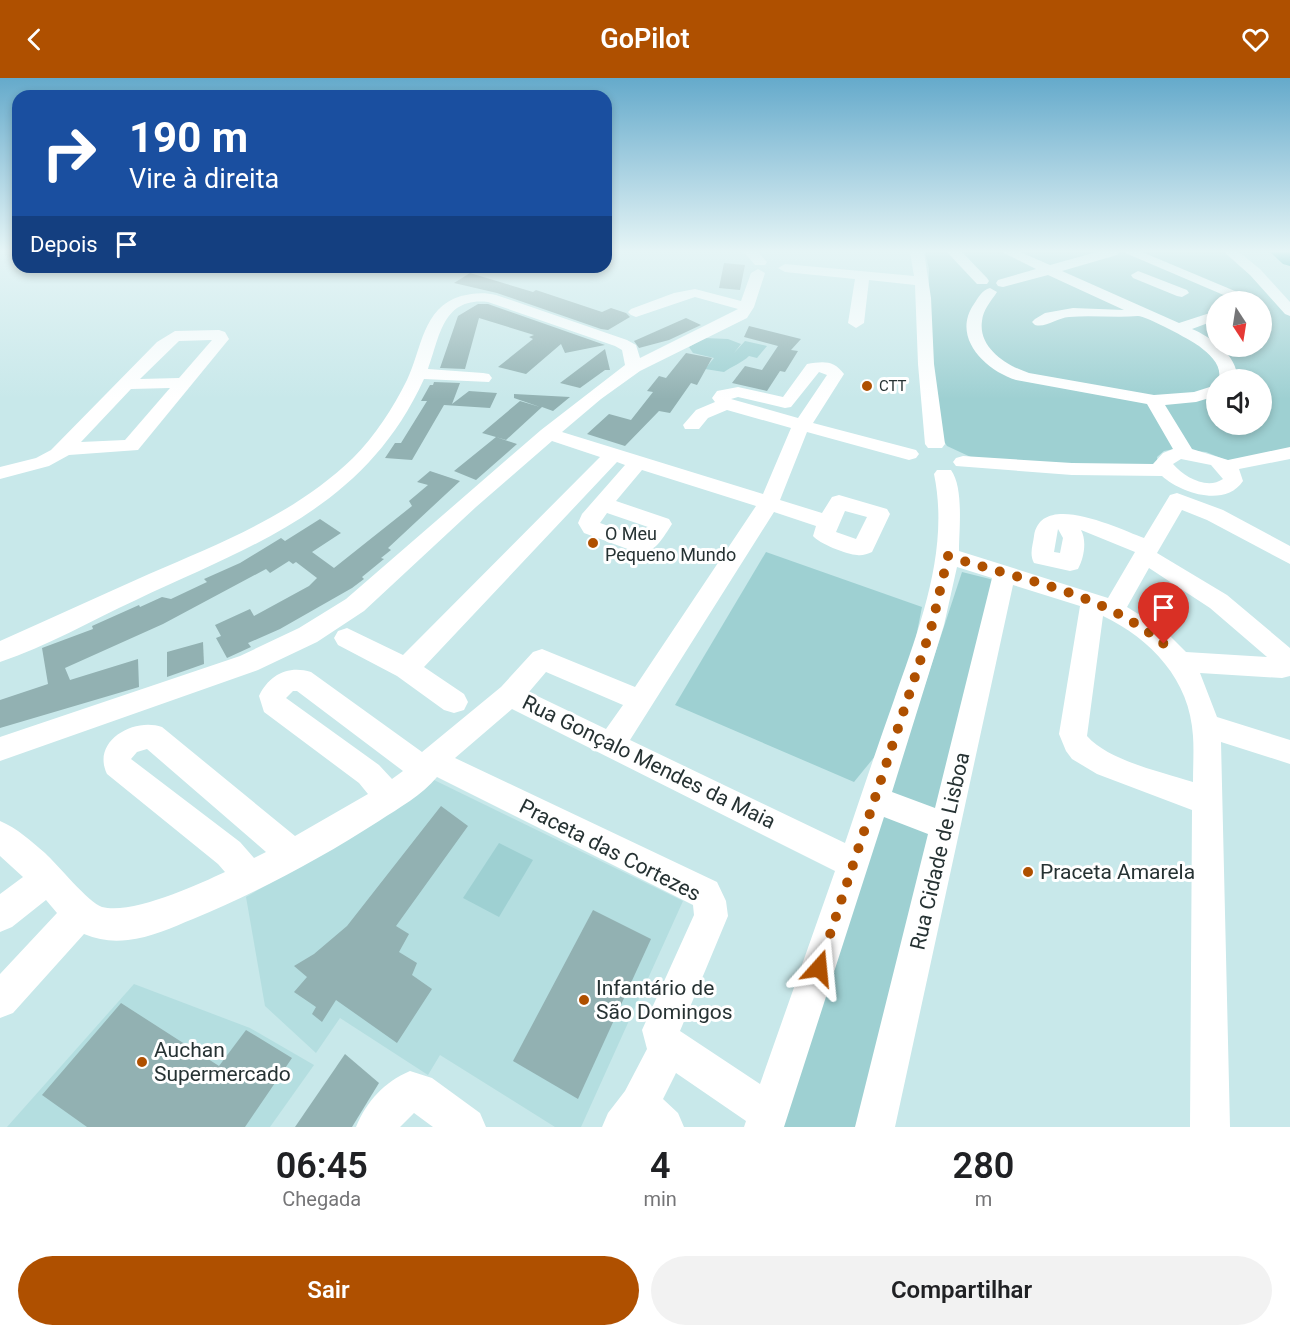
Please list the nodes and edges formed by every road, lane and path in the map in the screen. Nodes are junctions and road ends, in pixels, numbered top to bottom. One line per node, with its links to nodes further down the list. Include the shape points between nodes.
1 (466, 301): 21 (street, via 441,314)
2 (498, 301): 19 (street)
3 (667, 301): 14 (street)
4 (727, 301): 11 (street)
5 (748, 301): 11 (street)
6 (859, 301): 17 (street)
7 (923, 301): 31 (street)
8 (982, 301): 26 (street, via 974,331 982,350 999,366 1026,378)
9 (1117, 301): 13 (street)
10 (1272, 304): 12 (street)
11 (747, 307): 19 (street, via 739,317 671,349)
12 (1287, 307)
13 (1139, 311): 16 (street, via 1130,315 1070,313); 18 (street)
14 (636, 312)
15 (1206, 319): 18 (street)
16 (1040, 322)
17 (856, 323)
18 (1179, 328): 20 (street, via 1206,343)
19 (632, 358): 30 (street)
20 (1228, 369)
21 (419, 374): 22 (street); 53 (street, via 385,430 361,460 295,514)
22 (483, 378)
23 (186, 383): 24 (street); 24 (street, via 221,339 219,335 175,336); 32 (street, via 131,446)
24 (127, 384): 32 (street)
25 (1206, 394): 26 (street)
26 (1154, 400): 33 (street)
27 (726, 404): 28 (street, via 702,414); 29 (street); 29 (street, via 723,395 735,392 788,402 811,369 825,366 836,377)
28 (692, 425)
29 (804, 425): 39 (street); 43 (street, via 796,435)
30 (548, 434): 35 (street); 61 (street, via 366,596 308,634 249,663)
31 (935, 444): 37 (street, via 954,450); 39 (street, via 911,449)
32 (64, 449): 41 (street, via 44,462)
33 (1185, 453): 38 (street, via 1208,457); 40 (street, via 1167,458 1163,464)
34 (1290, 453): 38 (street)
35 (613, 454): 36 (street); 55 (street)
36 (638, 462): 43 (street); 44 (street)
37 (963, 462): 39 (street, via 955,471); 40 (street)
38 (1226, 466): 42 (street, via 1233,481 1228,487)
39 (924, 467): 48 (street, via 948,492)
40 (1166, 470): 42 (street, via 1179,480)
41 (0, 473)
42 (1183, 492): 47 (street); 49 (street)
43 (768, 502): 46 (street); 57 (street)
44 (603, 504)
45 (1078, 517): 47 (street)
46 (828, 522)
47 (1146, 552): 51 (street); 54 (street, via 1222,604 1288,664 1282,668)
48 (948, 556): 50 (street); 65 (street, via 932,625)
49 (1290, 556)
50 (1004, 575): 51 (street); 67 (street, Rua Cidade de Lisboa)
51 (1103, 605): 54 (street, via 1150,633); 66 (street, via 1073,734 1075,741 1086,753 1110,765)
52 (347, 638): 55 (street)
53 (0, 652)
54 (1181, 662): 59 (street, via 1191,677)
55 (406, 669): 58 (street)
56 (510, 695): 57 (street, via 542,658); 60 (street, Rua Gonçalo Mendes da Maia); 63 (street, Rua Gonçalo Mendes da Maia)
57 (641, 700): 60 (street)
58 (454, 702)
59 (1205, 724): 62 (street); 66 (street)
60 (612, 744): 70 (street, Rua Gonçalo Mendes da Maia)
61 (0, 749)
62 (1290, 752)
63 (429, 766): 64 (street, Rua Gonçalo Mendes da Maia); 64 (street, via 302,680 288,681 276,689 272,696 274,704 369,774); 76 (street, Praceta das Cortezes, via 705,894 711,916 661,1030 663,1041)
64 (389, 798): 69 (street, Rua Gonçalo Mendes da Maia)
65 (874, 799): 67 (street); 70 (street)
66 (1206, 801): 82 (street)
67 (945, 826): 81 (street, Rua Cidade de Lisboa)
68 (0, 836): 72 (street, Rua Gonçalo Mendes da Maia)
69 (292, 854): 71 (street, Rua Gonçalo Mendes da Maia); 71 (street, via 152,736 131,741 119,751 117,765 229,854)
70 (853, 862): 78 (street)
71 (250, 877): 73 (street, Rua Gonçalo Mendes da Maia, via 142,922 114,926)
72 (48, 878): 73 (street, Rua Gonçalo Mendes da Maia); 74 (street)
73 (79, 914): 75 (street)
74 (0, 915)
75 (0, 1000)
76 (669, 1046): 77 (street); 78 (street)
77 (642, 1120)
78 (767, 1120)
79 (376, 1127): 80 (street, via 410,1091 418,1092)
80 (466, 1127)
81 (875, 1127)
82 (1210, 1127)

